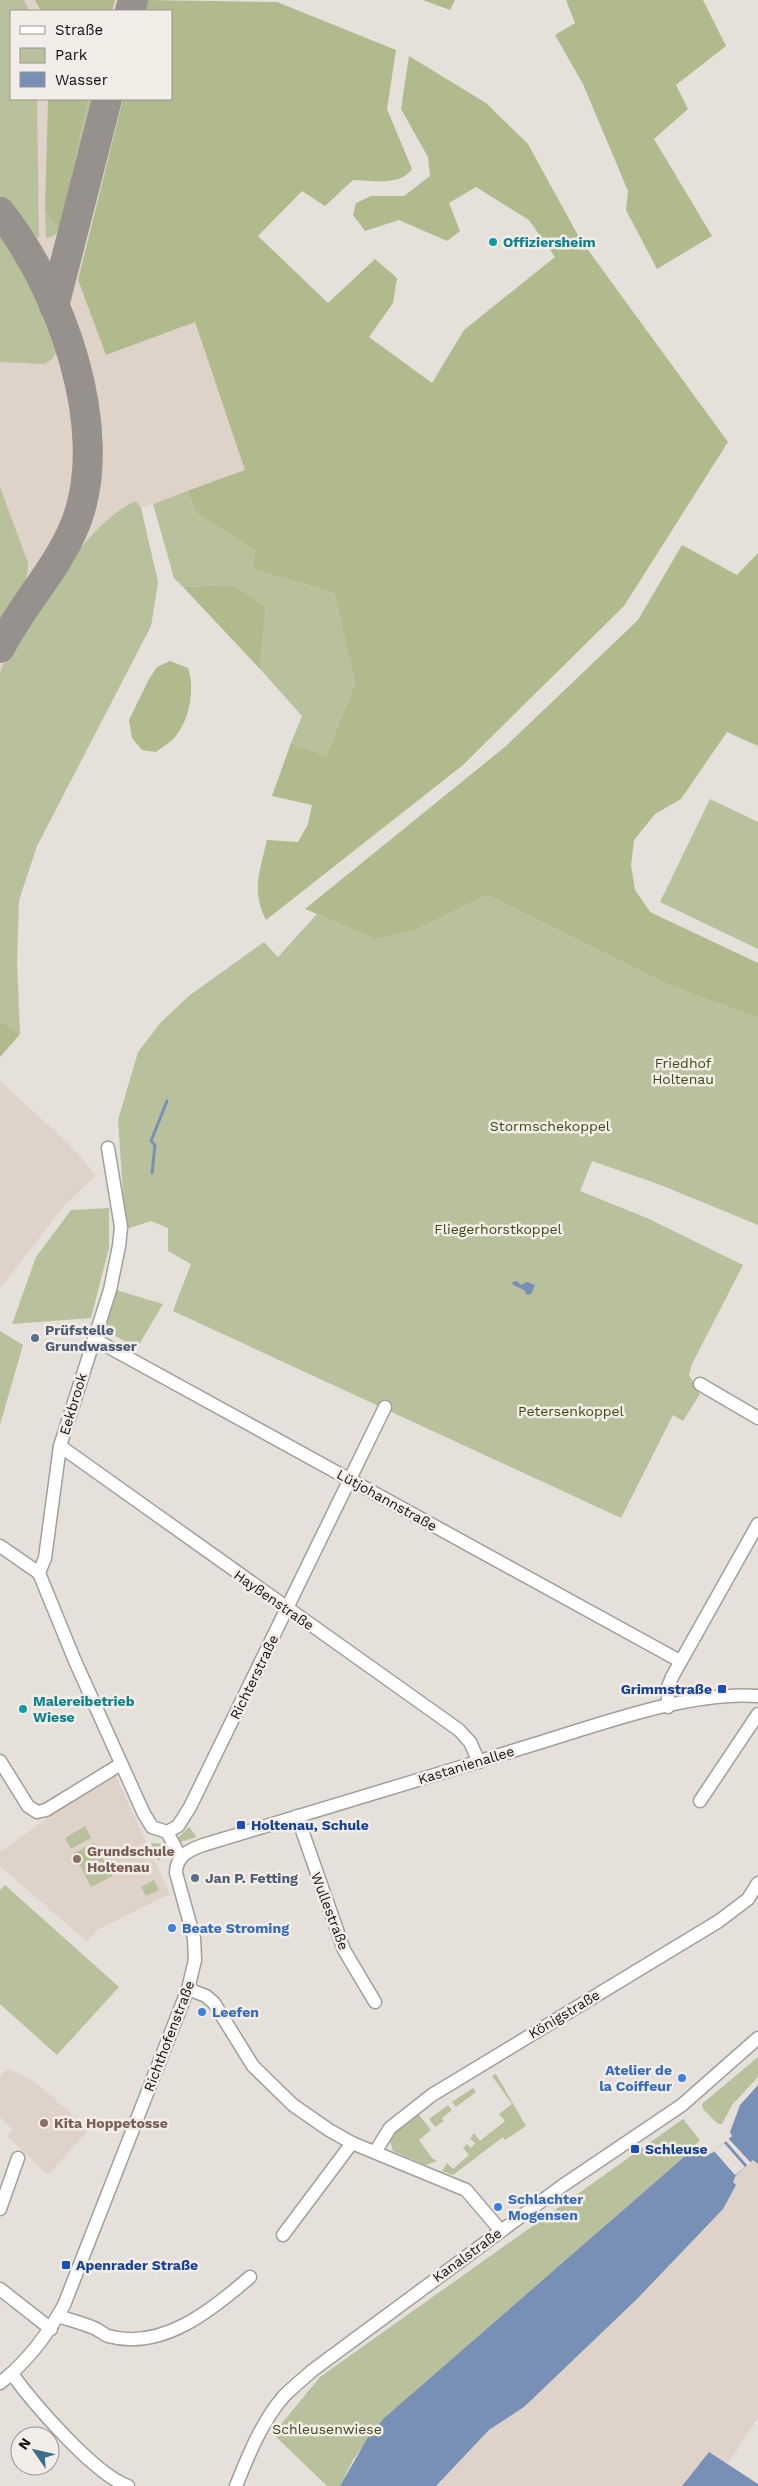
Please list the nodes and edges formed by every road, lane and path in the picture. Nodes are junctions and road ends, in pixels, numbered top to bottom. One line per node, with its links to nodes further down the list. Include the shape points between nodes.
1 (108, 1148): 2 (street, Eekbrook, via 121,1227 112,1281)
2 (94, 1338): 6 (street, Eekbrook); 7 (street, Lütjohannstraße)
3 (700, 1384): 5 (street)
4 (385, 1407): 7 (street, Richterstraße)
5 (758, 1418)
6 (60, 1446): 10 (street, Eekbrook, via 45,1558); 11 (street, Hayßenstraße)
7 (350, 1480): 11 (street, Richterstraße); 12 (street, Lütjohannstraße)
8 (758, 1524): 12 (street)
9 (1, 1547): 10 (street)
10 (39, 1573): 18 (street)
11 (287, 1609): 17 (street, Hayßenstraße, via 459,1730 470,1742); 21 (street, Richterstraße, via 190,1807 178,1826)
12 (680, 1661): 14 (street, via 669,1682)
13 (758, 1696): 14 (street, Kastanienallee, via 734,1695)
14 (668, 1707): 17 (street, Kastanienallee)
15 (758, 1714): 19 (street)
16 (0, 1761): 18 (street, via 28,1806 37,1812 46,1810)
17 (479, 1762): 20 (street, Kastanienallee)
18 (121, 1764): 21 (street, via 149,1822)
19 (700, 1801)
20 (297, 1816): 22 (street, Kastanienallee, via 203,1845); 25 (street, Wullestraße, via 344,1950)
21 (167, 1832): 22 (street)
22 (181, 1858): 24 (street, Richthofenstraße, via 177,1865 177,1878 189,1914 195,1948)
23 (758, 1883): 28 (street, Königstraße, via 748,1899 719,1921 432,2095 390,2128)
24 (188, 1989): 27 (street, via 214,2003 253,2066 280,2094 307,2116); 35 (street, Richthofenstraße)
25 (375, 2002)
26 (758, 2038): 31 (street, Kanalstraße, via 682,2105)
27 (352, 2143): 28 (street); 32 (street)
28 (375, 2152): 31 (street, via 466,2190)
29 (18, 2158): 30 (street)
30 (0, 2209)
31 (501, 2231): 40 (street, Kanalstraße, via 344,2345 284,2397 247,2458)
32 (283, 2235)
33 (250, 2277): 35 (street, via 189,2323 152,2337 108,2336)
34 (0, 2289): 36 (street)
35 (58, 2316): 36 (street, Richthofenstraße)
36 (51, 2329): 37 (street, Richthofenstraße)
37 (12, 2374): 38 (street, Richthofenstraße); 39 (street, via 23,2390 96,2466 112,2479)
38 (0, 2383)
39 (128, 2486)
40 (236, 2486)

